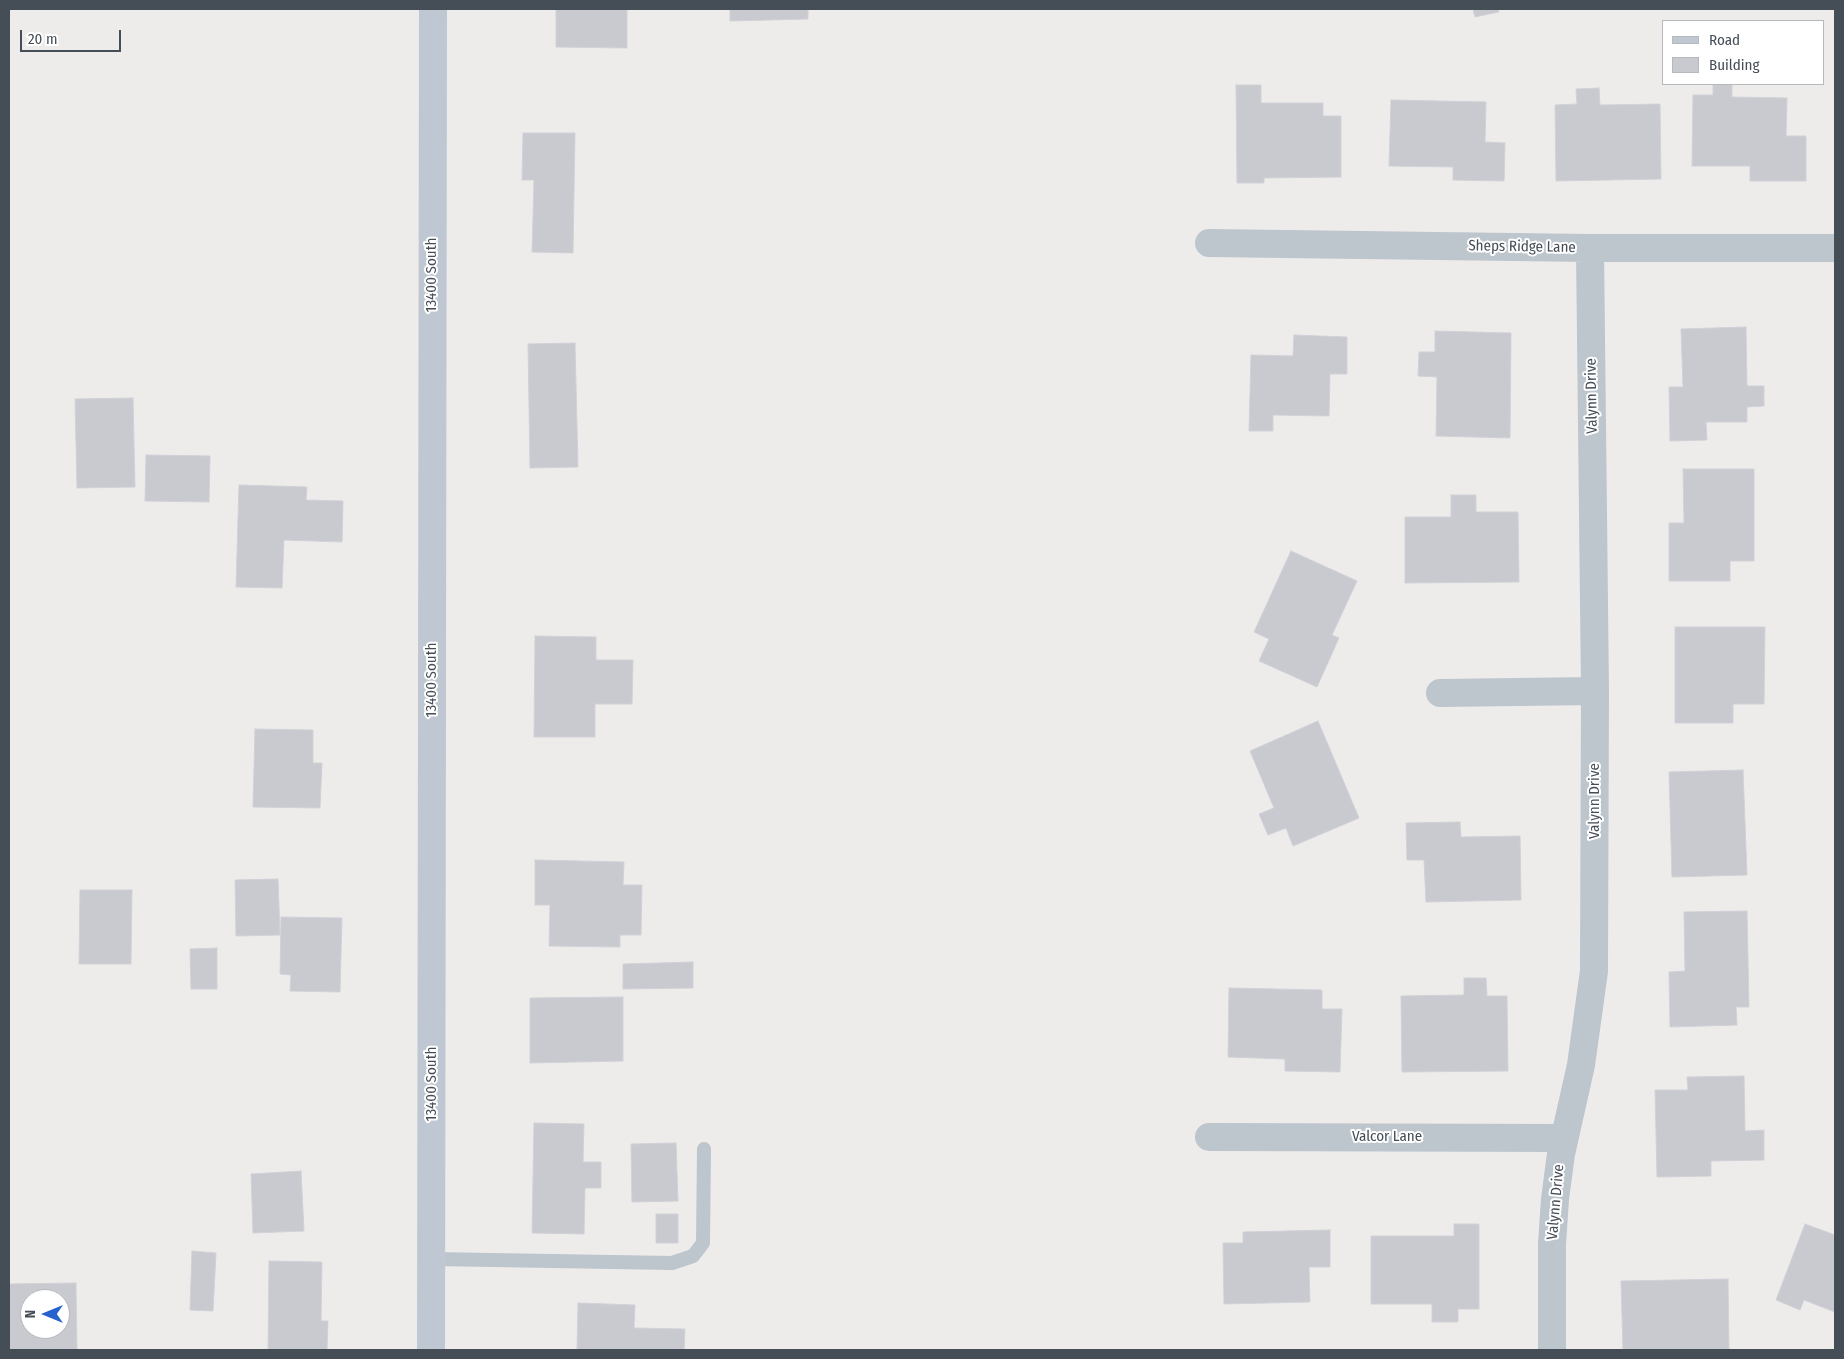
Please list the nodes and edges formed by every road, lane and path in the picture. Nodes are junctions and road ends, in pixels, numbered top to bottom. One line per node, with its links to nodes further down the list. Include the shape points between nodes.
1 (433, 9): 10 (street, 13400 South)
2 (1209, 243): 3 (street, Sheps Ridge Lane)
3 (1590, 248): 4 (street, Sheps Ridge Lane); 5 (street, Valynn Drive)
4 (1835, 248)
5 (1595, 691): 6 (street); 8 (street, Valynn Drive, via 1594,971 1581,1065)
6 (1440, 693)
7 (1209, 1136): 8 (street, Valcor Lane)
8 (1564, 1138): 12 (street, Valynn Drive, via 1552,1244)
9 (704, 1149): 10 (lane, via 703,1243 693,1256 672,1263)
10 (432, 1259): 11 (street, 13400 South)
11 (431, 1350)
12 (1552, 1350)

